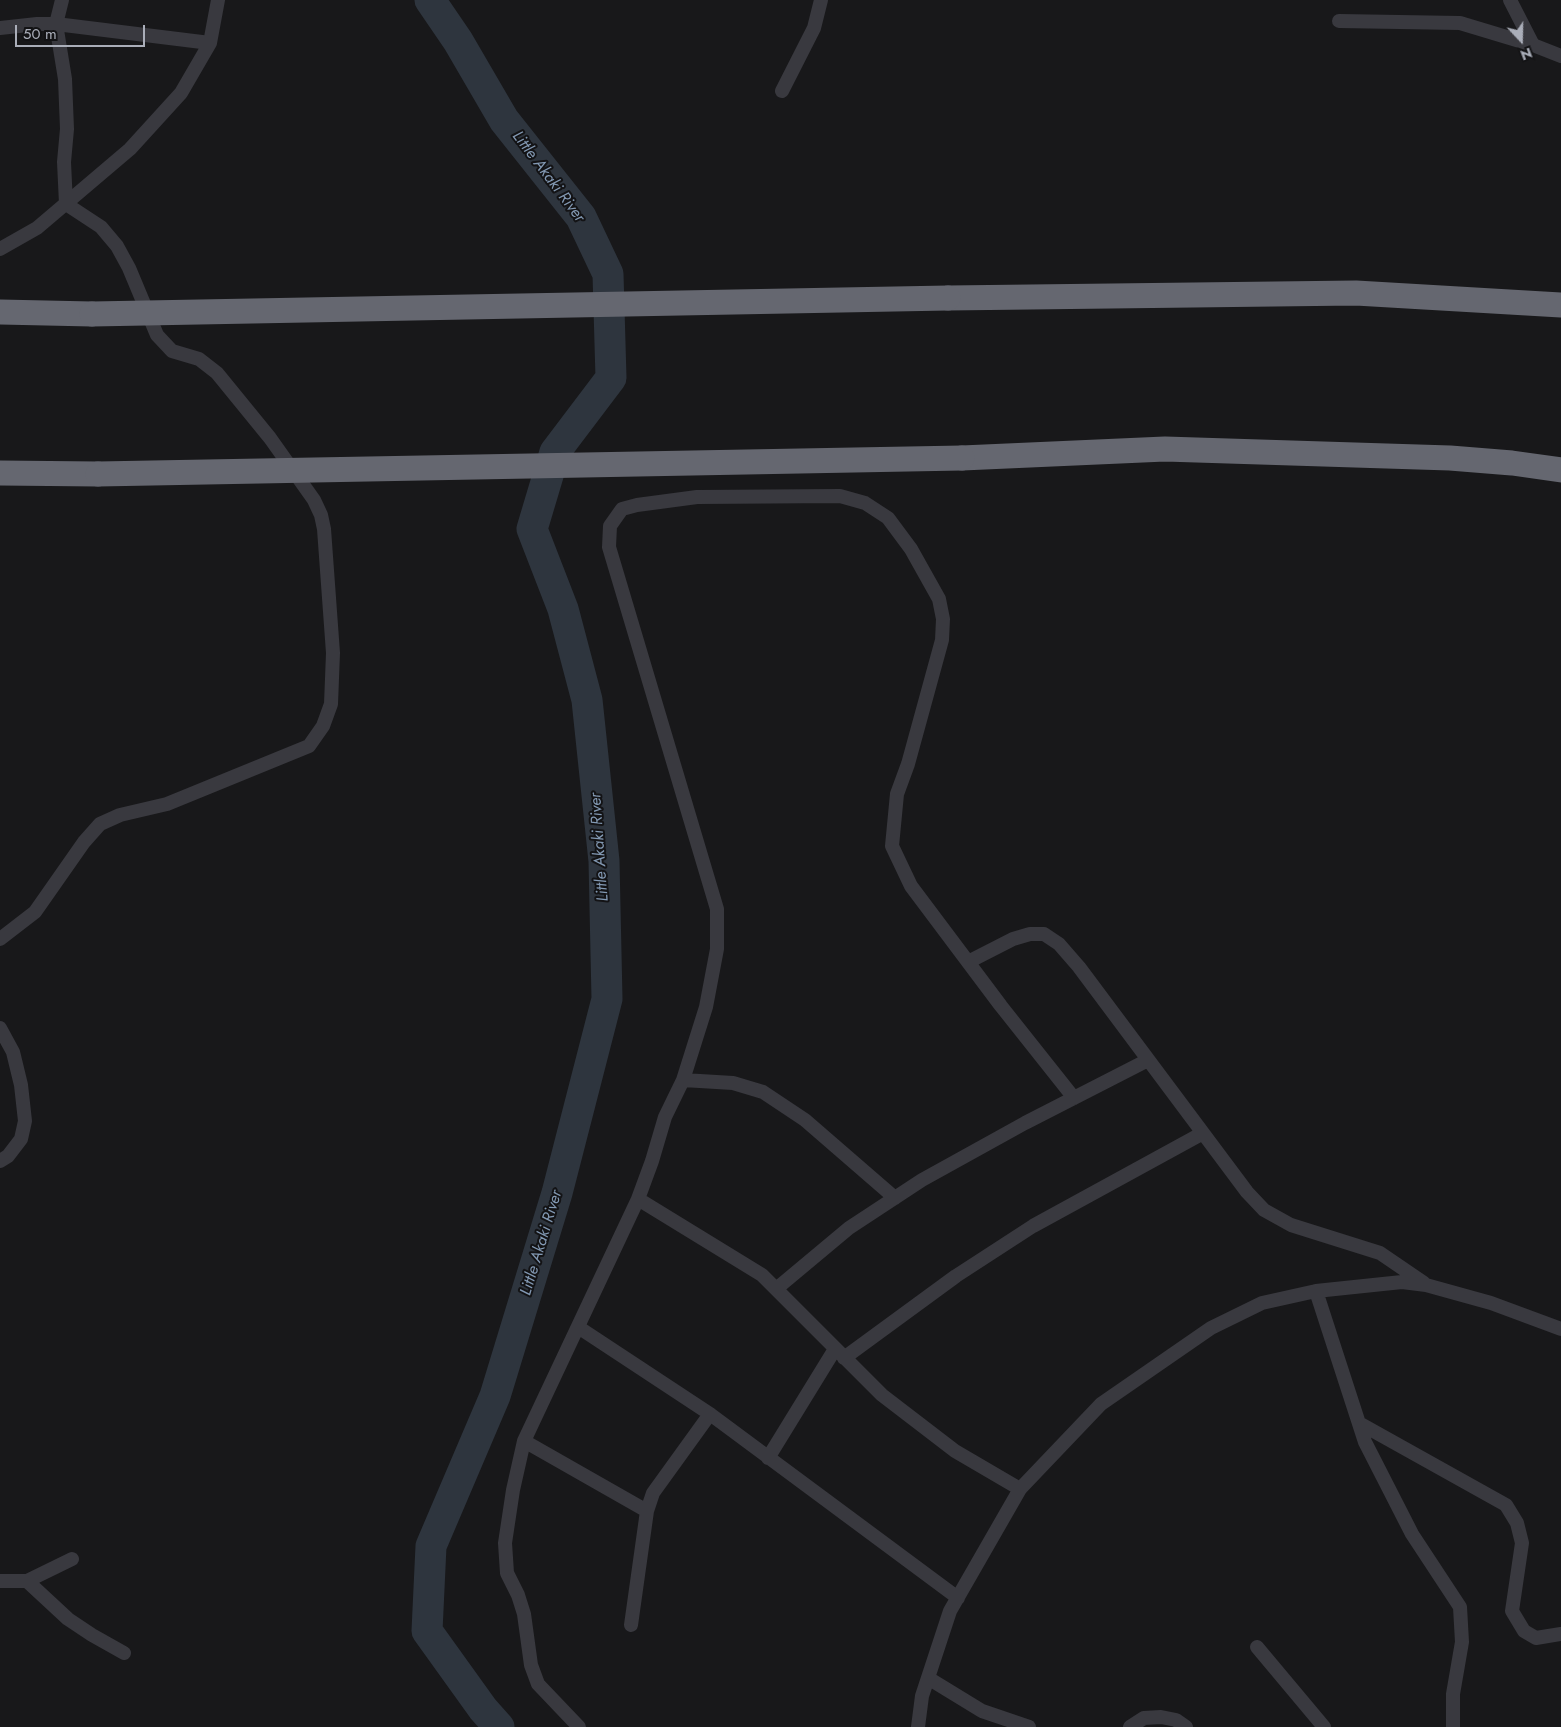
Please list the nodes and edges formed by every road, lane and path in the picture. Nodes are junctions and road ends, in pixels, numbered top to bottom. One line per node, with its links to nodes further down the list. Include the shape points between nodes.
1 (62, 0): 6 (street)
2 (218, 0): 8 (street)
3 (821, 0): 11 (street, via 814,28)
4 (1510, 0): 9 (street)
5 (1339, 21): 9 (street, via 1460,22)
6 (56, 24): 7 (street); 8 (street); 12 (street, via 65,79)
7 (0, 28)
8 (210, 43): 12 (street, via 181,93 130,149)
9 (1533, 45): 10 (street)
10 (1561, 56)
11 (782, 91)
12 (66, 204): 13 (street, via 37,228); 18 (street, via 101,227 118,246 157,335 172,351 200,359 217,373 270,438 314,500 324,529 333,653 331,704 323,726 309,746 167,804 120,815 100,824 35,912)
13 (0, 249)
14 (1561, 305): 15 (highway, bridge, via 1356,293 92,314)
15 (0, 312)
16 (1561, 470): 17 (highway, bridge, via 1450,458 1165,450 962,458 98,474)
17 (0, 473)
18 (0, 939)
19 (968, 962): 21 (street, via 1013,939 1044,934 1059,944 1080,967); 22 (street, via 911,886 892,846 897,794 942,640 943,619 939,599 911,549 888,518 865,503 840,496 697,497 622,509 610,526 609,547 717,909 717,949 706,1007); 23 (street)
20 (0, 1028): 25 (street, via 13,1052 25,1121 21,1139)
21 (1148, 1060): 23 (street); 24 (street)
22 (683, 1080): 26 (street, via 665,1117); 27 (street, via 733,1083 763,1092 805,1120)
23 (1074, 1098): 27 (street, via 930,1175)
24 (1203, 1133): 28 (street, via 1264,1210 1291,1225 1380,1253); 33 (street, via 1033,1226)
25 (0, 1161)
26 (638, 1198): 29 (street, via 762,1275); 31 (street)
27 (895, 1198): 29 (street, via 849,1228)
28 (1426, 1285): 30 (street, via 1402,1282); 32 (street, via 1491,1303)
29 (776, 1289): 33 (street)
30 (1316, 1291): 35 (street); 38 (street, via 1262,1303 1211,1328 1101,1404)
31 (578, 1327): 34 (street); 36 (street)
32 (1561, 1329)
33 (840, 1354): 37 (street); 38 (street, via 882,1395 955,1451)
34 (710, 1414): 37 (street); 39 (street, via 653,1493)
35 (1359, 1423): 45 (street, via 1506,1505 1517,1523 1522,1543 1512,1611 1524,1631 1536,1638); 55 (street, via 1365,1442 1412,1534 1460,1607 1462,1642)
36 (524, 1441): 39 (street); 49 (street, via 504,1543 508,1573 524,1614 531,1665 538,1684)
37 (768, 1458): 43 (street)
38 (1020, 1489): 43 (street)
39 (647, 1511): 44 (street)
40 (72, 1559): 42 (street)
41 (0, 1580): 42 (street)
42 (27, 1581): 47 (street, via 68,1619)
43 (958, 1598): 48 (street, via 950,1611)
44 (631, 1625)
45 (1561, 1634)
46 (1257, 1647): 54 (street)
47 (124, 1653)
48 (928, 1678): 50 (street); 51 (street, via 982,1711)
49 (578, 1727)
50 (918, 1727)
51 (1029, 1727)
52 (1130, 1727): 53 (street, via 1144,1718 1161,1717 1176,1720)
53 (1186, 1727)
54 (1324, 1727)
55 (1453, 1727)

